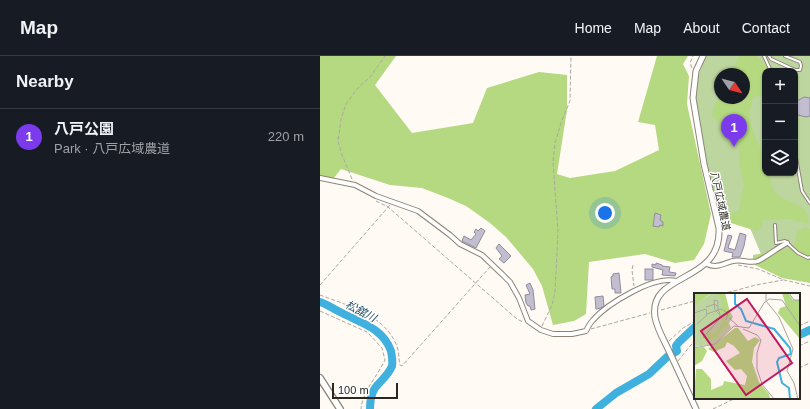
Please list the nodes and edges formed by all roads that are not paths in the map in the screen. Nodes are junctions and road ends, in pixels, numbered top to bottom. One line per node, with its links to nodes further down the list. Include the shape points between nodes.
1 (703, 56): 12 (street, 八戸広域農道, via 696,71 693,98 698,136 720,236)
2 (764, 56): 5 (lane)
3 (769, 56): 4 (lane, via 795,70 800,70 800,62)
4 (785, 56)
5 (770, 68)
6 (798, 169): 8 (lane, via 802,191)
7 (320, 178): 13 (street, via 355,185 376,196 418,211 460,244 482,255 493,265 510,282 528,321 540,330 553,334 586,331 604,310 624,296 656,282)
8 (810, 203)
9 (775, 225): 10 (lane, via 776,243)
10 (787, 243): 11 (lane, via 798,253); 12 (street, via 757,261 741,260 712,266)
11 (810, 257)
12 (707, 264): 13 (street, 八戸広域農道)
13 (676, 281): 16 (street, 八戸広域農道, via 658,298 655,318)
14 (320, 378): 15 (main road)
15 (340, 409)
16 (696, 409)

